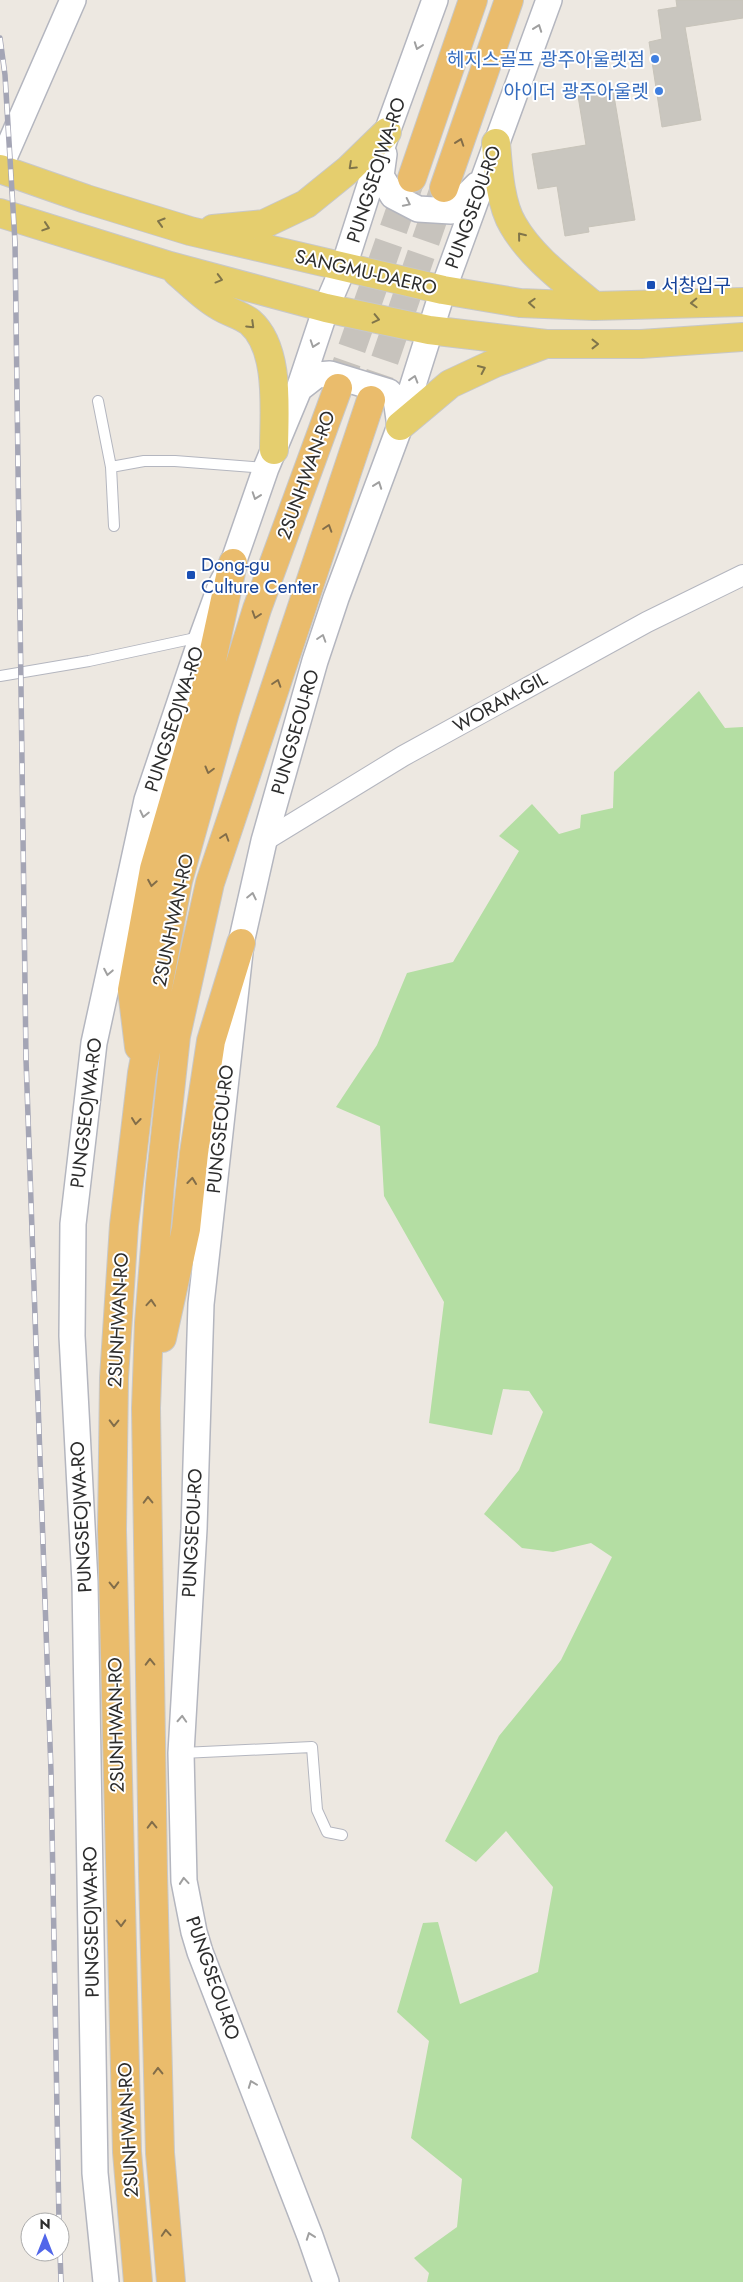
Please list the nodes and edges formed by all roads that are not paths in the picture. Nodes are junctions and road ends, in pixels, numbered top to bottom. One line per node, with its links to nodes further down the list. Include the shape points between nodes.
1 (73, 0): 8 (street)
2 (435, 0): 6 (street, PUNGSEOJWA-RO, one-way to 6)
3 (473, 0): 9 (highway)
4 (509, 0): 11 (highway, one-way to 4)
5 (549, 0): 7 (street, PUNGSEOU-RO, one-way to 5)
6 (387, 132): 10 (street, one-way to 10, via 381,176 393,196 418,209 451,211); 13 (main road, one-way to 13, via 306,204 264,224); 15 (street, PUNGSEOJWA-RO)
7 (496, 143): 10 (street, PUNGSEOU-RO); 18 (main road, one-way to 7, via 541,261 512,225 500,186)
8 (0, 168): 13 (main road, SANGMU-DAERO, one-way to 8)
9 (412, 178)
10 (482, 180): 16 (street, PUNGSEOU-RO)
11 (444, 188)
12 (0, 212): 14 (main road, one-way to 14)
13 (190, 231): 15 (main road, SANGMU-DAERO)
14 (170, 266): 19 (main road, one-way to 19); 28 (main road, one-way to 28, via 217,306 249,321 264,339 272,368 274,396)
15 (344, 266): 16 (main road, SANGMU-DAERO); 19 (street, PUNGSEOJWA-RO)
16 (443, 290): 18 (main road, SANGMU-DAERO, one-way to 16, via 520,303); 20 (street, PUNGSEOU-RO)
17 (743, 302): 18 (main road, SANGMU-DAERO, one-way to 18)
18 (594, 306)
19 (326, 308): 20 (main road, one-way to 20); 24 (street, PUNGSEOJWA-RO, one-way to 24)
20 (429, 330): 22 (main road); 27 (street, PUNGSEOU-RO, one-way to 20)
21 (743, 337): 22 (main road, one-way to 21, via 641,344)
22 (546, 344): 27 (main road, one-way to 22, via 450,384)
23 (338, 388): 37 (highway, 2SUNHWAN-RO, one-way to 37, via 257,609 225,712 178,881)
24 (299, 389): 27 (street, via 317,375 330,374 388,392 396,400); 28 (street, PUNGSEOJWA-RO)
25 (371, 400): 38 (highway, 2SUNHWAN-RO, one-way to 25, via 160,1184 176,1036 210,883)
26 (98, 401): 29 (lane)
27 (400, 426): 35 (street, PUNGSEOU-RO, one-way to 27, via 315,661)
28 (270, 459): 29 (lane, via 144,462); 31 (street, PUNGSEOJWA-RO, one-way to 31)
29 (111, 467): 30 (lane)
30 (114, 526)
31 (233, 563): 33 (street, PUNGSEOJWA-RO, via 221,585); 37 (highway, one-way to 37, via 203,701 154,869 132,990)
32 (743, 575): 35 (street, WORAM-GIL, via 647,622 403,756)
33 (202, 637): 34 (lane); 41 (street, PUNGSEOJWA-RO, one-way to 41, via 147,800 118,926 94,1043 73,1224 72,1336 85,1582 94,2173)
34 (0, 676)
35 (264, 841): 36 (street, PUNGSEOU-RO, one-way to 35)
36 (241, 943): 38 (highway, one-way to 36, via 186,1229 194,1153 212,1042); 39 (street, PUNGSEOU-RO, one-way to 36, via 194,1529 201,1304)
37 (142, 1073): 42 (highway, 2SUNHWAN-RO, one-way to 42, via 124,1225 114,1378 112,1530 127,2152)
38 (146, 1408): 43 (highway, 2SUNHWAN-RO, one-way to 38, via 160,2153)
39 (181, 1753): 40 (lane, via 312,1747 317,1810 327,1832); 44 (street, PUNGSEOU-RO, one-way to 39, via 194,1932 184,1881)
40 (342, 1835)
41 (106, 2282)
42 (138, 2282)
43 (170, 2282)
44 (326, 2282)

